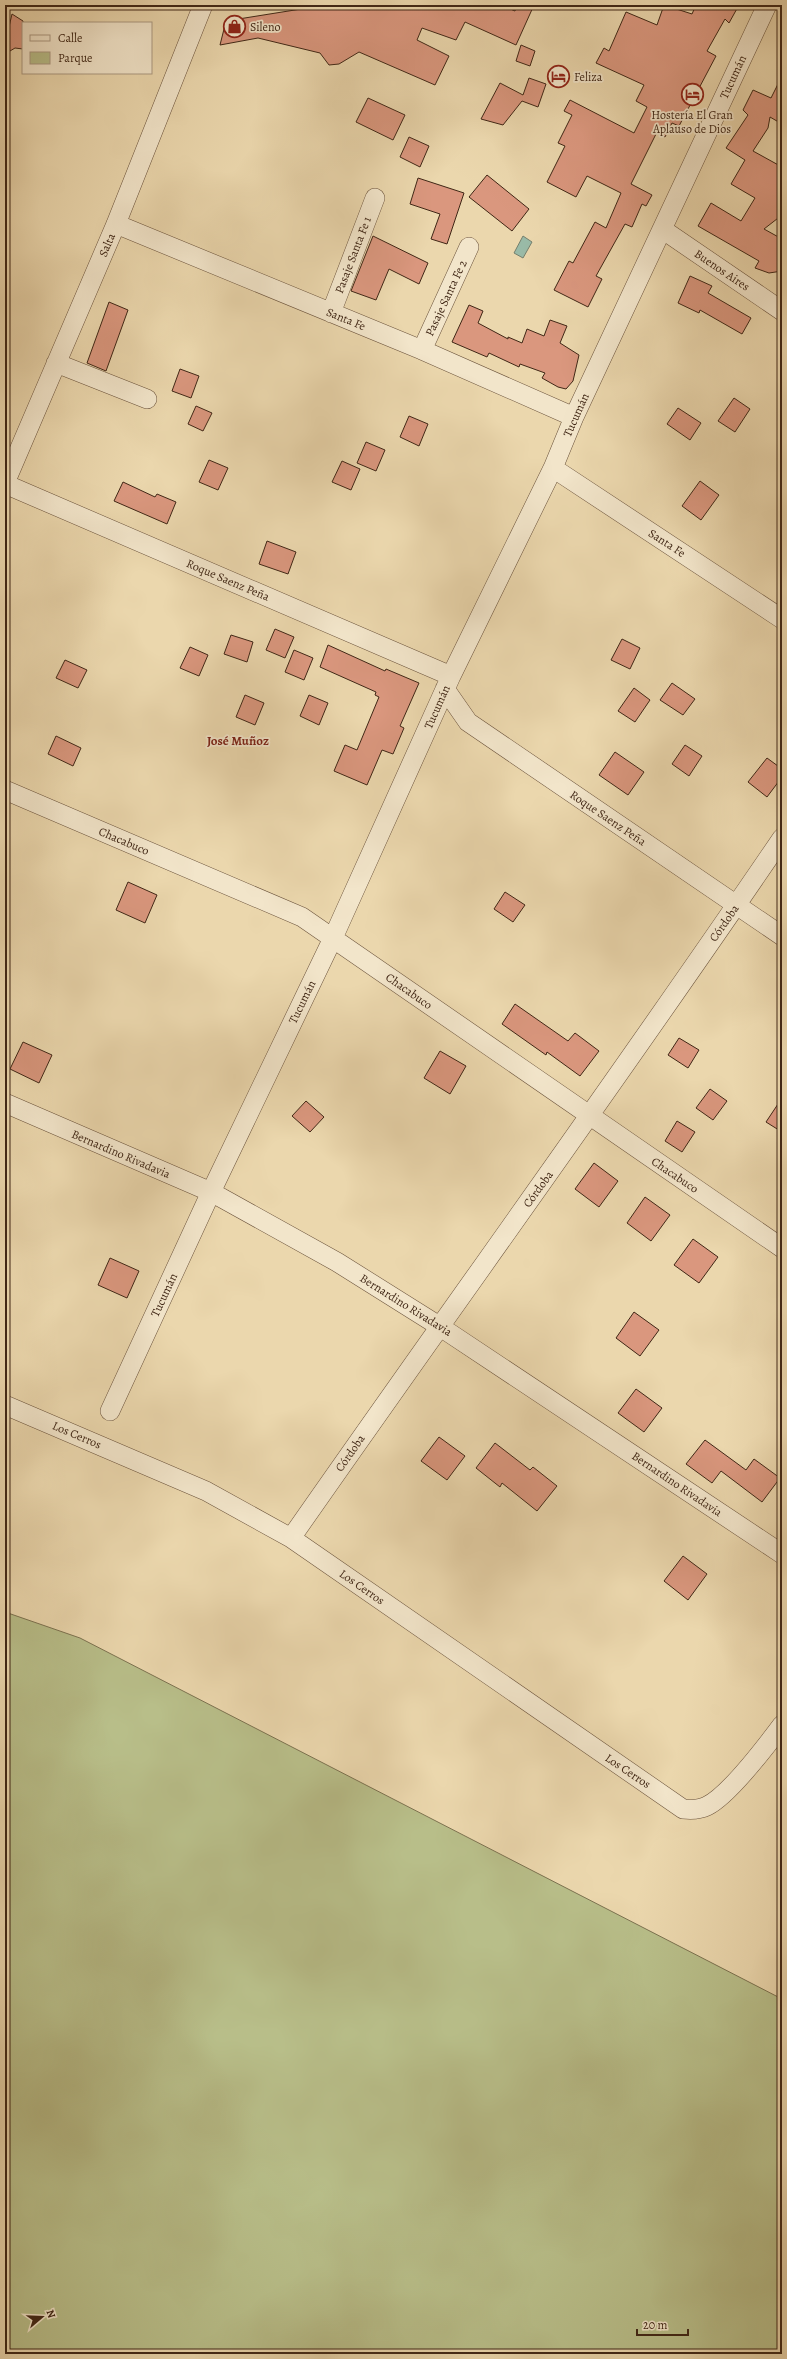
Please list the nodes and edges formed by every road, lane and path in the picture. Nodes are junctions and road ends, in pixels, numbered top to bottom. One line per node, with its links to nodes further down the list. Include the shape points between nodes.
1 (203, 5): 4 (street, Salta)
2 (767, 5): 5 (street, Tucumán)
3 (375, 198): 8 (street, Pasaje Santa Fe 1)
4 (116, 224): 8 (street, Santa Fe); 10 (street, Salta)
5 (662, 229): 7 (street, Buenos Aires); 12 (street, Tucumán)
6 (470, 247): 9 (street, Pasaje Santa Fe 2)
7 (782, 311)
8 (331, 313): 9 (street, Santa Fe)
9 (422, 350): 12 (street, Santa Fe)
10 (56, 363): 11 (street); 14 (street, Salta)
11 (147, 399)
12 (574, 417): 13 (street, Tucumán)
13 (553, 468): 15 (street, Santa Fe); 16 (street, Tucumán)
14 (5, 483): 16 (street, Roque Saenz Peña)
15 (782, 619)
16 (448, 682): 19 (street, Roque Saenz Peña, via 468,722); 21 (street, Tucumán)
17 (5, 790): 21 (street, Chacabuco, via 302,917)
18 (782, 838): 19 (street, Córdoba)
19 (736, 905): 20 (street, Roque Saenz Peña); 23 (street, Córdoba)
20 (782, 936)
21 (333, 938): 23 (street, Chacabuco); 24 (street, Tucumán)
22 (5, 1103): 24 (street, Bernardino Rivadavia)
23 (590, 1117): 25 (street, Chacabuco); 26 (street, Córdoba)
24 (211, 1192): 26 (street, Bernardino Rivadavia, via 337,1262); 28 (street, Tucumán)
25 (782, 1248)
26 (439, 1326): 29 (street, Córdoba); 30 (street, Bernardino Rivadavia)
27 (5, 1405): 29 (street, Los Cerros, via 206,1491)
28 (110, 1411)
29 (291, 1538): 31 (street, Los Cerros, via 683,1809 695,1811 709,1806 728,1789)
30 (782, 1554)
31 (782, 1725)

